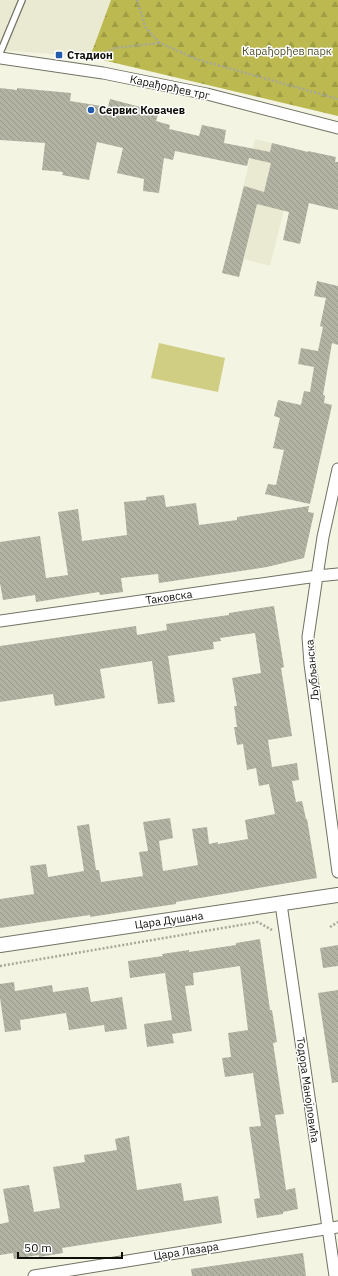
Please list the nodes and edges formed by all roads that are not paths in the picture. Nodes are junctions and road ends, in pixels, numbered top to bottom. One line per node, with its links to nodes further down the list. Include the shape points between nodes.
1 (22, 0): 2 (lane)
2 (0, 53)
3 (0, 58): 4 (street, Карађорђев трг, via 103,73 206,94)
4 (338, 128)
5 (338, 469): 7 (street, Љубљанска)
6 (338, 574): 7 (street, Таковска)
7 (317, 576): 8 (street, Таковска); 9 (street, Љубљанска, via 308,637)
8 (0, 621)
9 (338, 872)
10 (338, 895): 11 (street, Цара Душана)
11 (281, 904): 12 (street, Цара Душана); 13 (street, Тодора Манојловића)
12 (0, 945)
13 (333, 1228): 14 (street, Цара Лазара); 15 (street, Тодора Манојловића)
14 (34, 1276)
15 (335, 1276)

